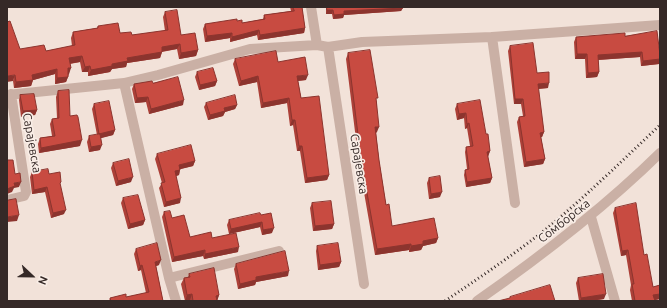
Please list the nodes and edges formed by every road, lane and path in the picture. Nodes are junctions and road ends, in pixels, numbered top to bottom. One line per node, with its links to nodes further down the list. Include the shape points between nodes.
1 (311, 7): 4 (street)
2 (660, 25): 3 (street, Сарајевска)
3 (492, 37): 5 (street, Сарајевска, via 362,42); 10 (street)
4 (317, 46): 5 (street, Сарајевска); 6 (street, Сарајевска, via 250,49)
5 (328, 47): 14 (street, Сарајевска)
6 (124, 83): 7 (street, Сарајевска); 13 (street)
7 (9, 95): 9 (street, Сарајевска, via 26,184 24,196)
8 (660, 153): 11 (street, Сомборска)
9 (7, 200)
10 (515, 203)
11 (591, 217): 16 (street, Сомборска); 17 (street)
12 (279, 251): 13 (street)
13 (169, 278): 15 (street)
14 (364, 284)
15 (176, 301)
16 (477, 301)
17 (615, 301)

